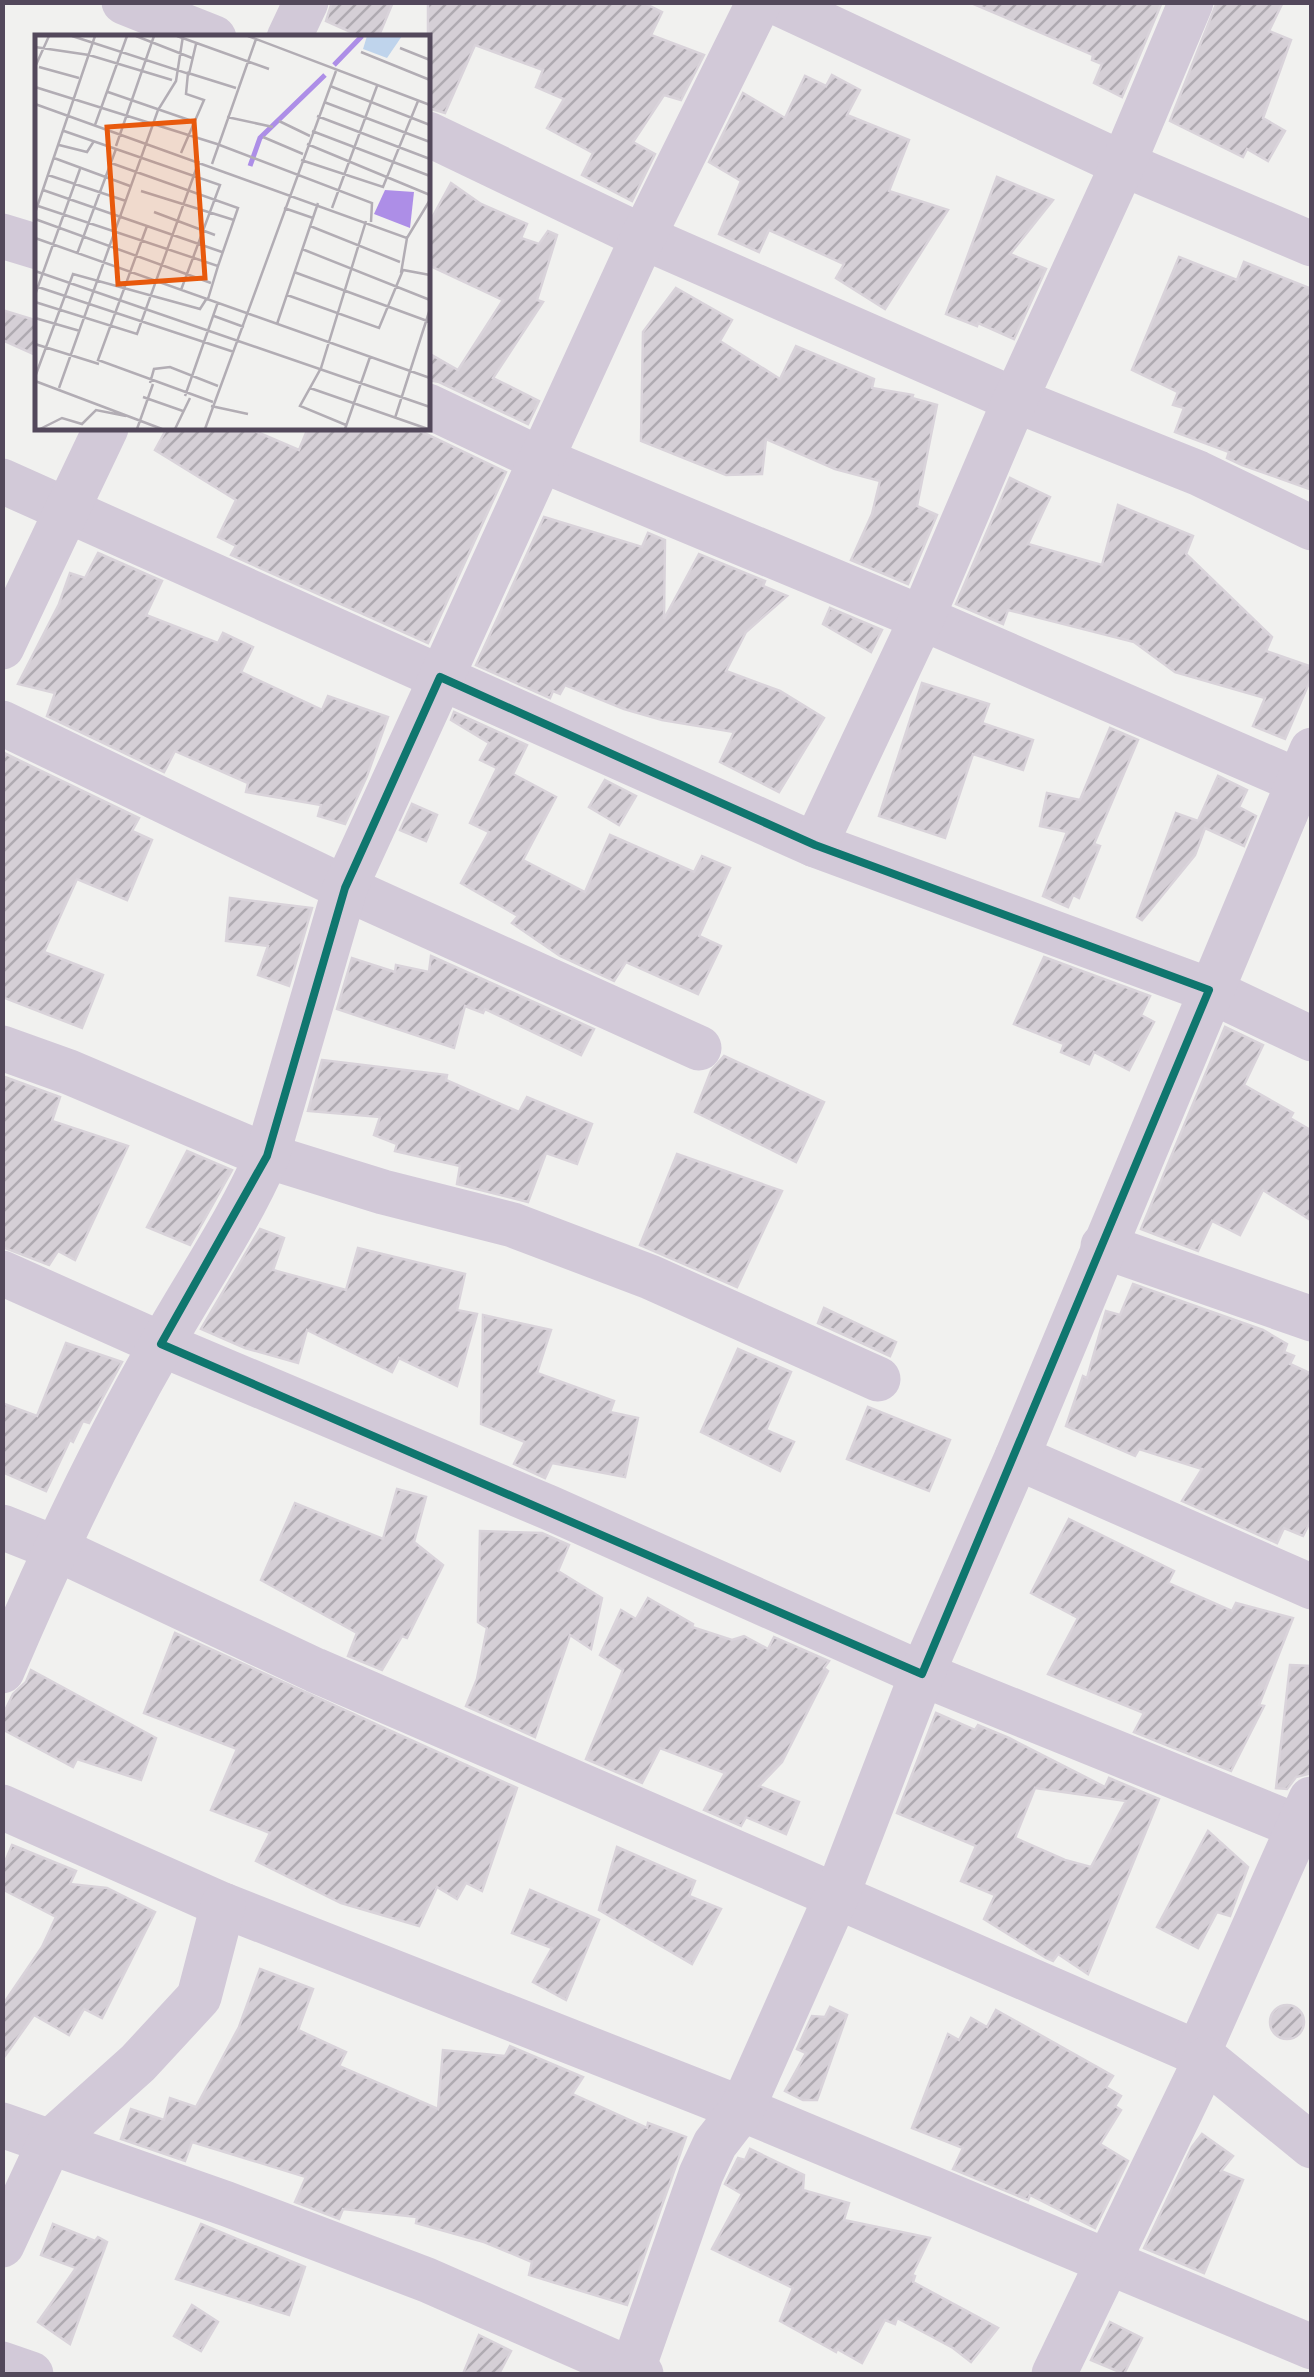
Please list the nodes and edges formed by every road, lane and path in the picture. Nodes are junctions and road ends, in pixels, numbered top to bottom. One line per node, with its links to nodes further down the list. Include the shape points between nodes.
1 (124, 2): 6 (street)
2 (306, 2): 7 (street)
3 (759, 2): 11 (street)
4 (776, 2): 9 (street)
5 (1192, 2): 9 (street)
6 (206, 35)
7 (291, 35)
8 (430, 135): 11 (street)
9 (1124, 164): 12 (street); 14 (street)
10 (2, 236): 13 (street)
11 (643, 238): 14 (street); 17 (street)
12 (1312, 244)
13 (35, 246)
14 (1014, 400): 20 (street, via 1198,473); 21 (street)
15 (430, 407): 17 (street)
16 (105, 430): 19 (street)
17 (542, 460): 21 (street); 23 (street)
18 (2, 480): 19 (street)
19 (68, 507): 22 (street); 23 (street)
20 (1312, 528)
21 (922, 618): 25 (street); 26 (street)
22 (2, 646)
23 (440, 677): 26 (street); 27 (street)
24 (2, 723): 27 (street)
25 (1307, 772): 28 (street)
26 (816, 845): 28 (street)
27 (345, 888): 31 (street); 32 (street)
28 (1209, 990): 29 (street); 33 (street)
29 (1312, 1039)
30 (2, 1048): 32 (street)
31 (699, 1048)
32 (267, 1156): 36 (street); 37 (street, via 513,1225 650,1276)
33 (1103, 1246): 35 (street); 38 (street)
34 (2, 1273): 36 (street)
35 (1312, 1319)
36 (161, 1344): 40 (street); 43 (street)
37 (878, 1379)
38 (1017, 1456): 41 (street); 43 (street)
39 (2, 1527): 40 (street)
40 (55, 1548): 42 (street); 46 (street, via 314,1670)
41 (1312, 1587)
42 (2, 1670)
43 (922, 1674): 45 (street); 46 (street)
44 (2, 1808): 47 (street)
45 (1306, 1813): 48 (street)
46 (837, 1895): 48 (street); 49 (street)
47 (223, 1904): 49 (street); 51 (street, via 199,1997 138,2064)
48 (1202, 2056): 52 (street); 54 (street)
49 (742, 2109): 54 (street); 57 (street, via 700,2174)
50 (2, 2125): 51 (street)
51 (50, 2142): 53 (street); 57 (street, via 427,2280)
52 (1312, 2146)
53 (2, 2246)
54 (1106, 2261): 55 (street); 59 (street)
55 (1312, 2347)
56 (2, 2364): 58 (street)
57 (635, 2373)
58 (30, 2374)
59 (1054, 2374)

